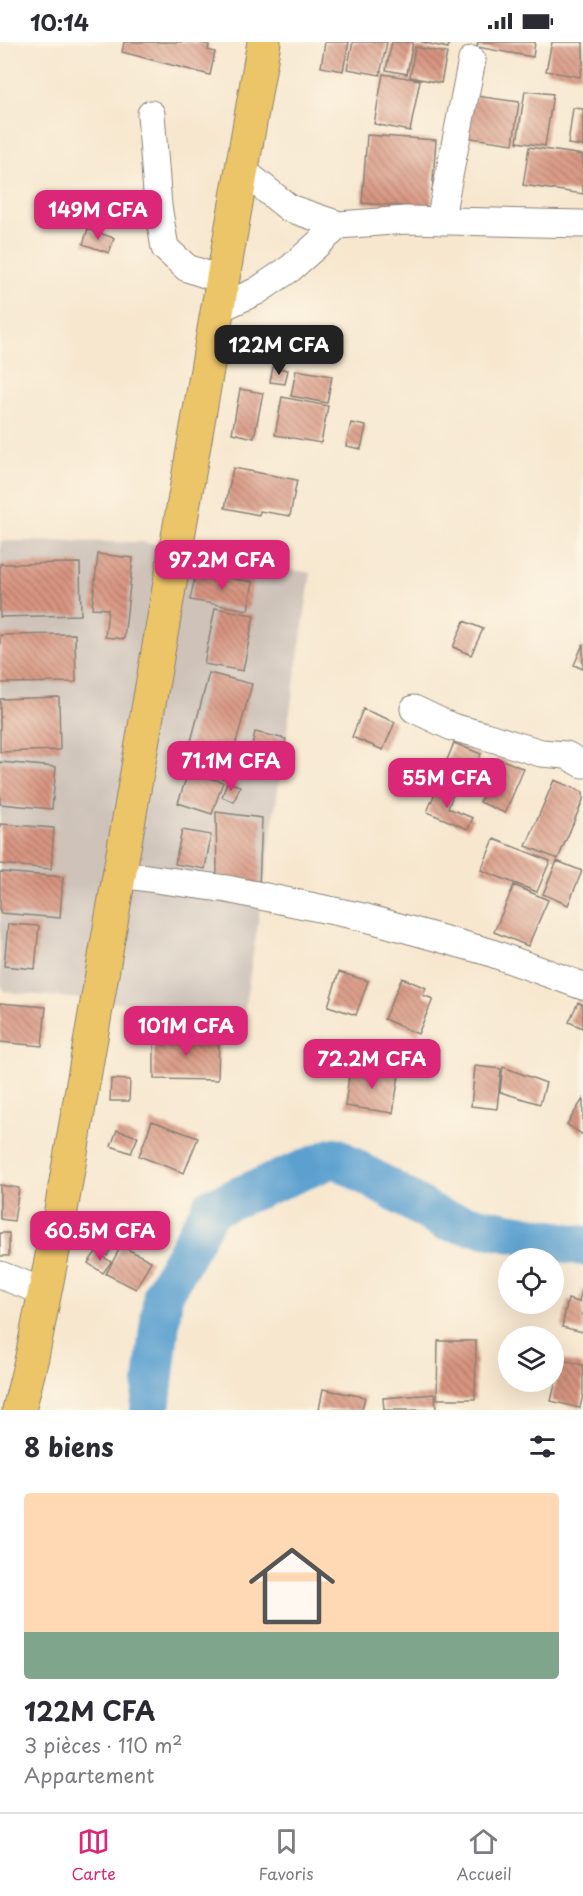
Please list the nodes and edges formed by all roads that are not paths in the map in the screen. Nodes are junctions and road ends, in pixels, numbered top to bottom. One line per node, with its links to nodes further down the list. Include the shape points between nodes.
1 (264, 42): 4 (main road)
2 (472, 60): 5 (street)
3 (151, 114): 8 (street, via 165,248)
4 (242, 170): 7 (street, via 289,208); 8 (main road)
5 (440, 221): 6 (street); 7 (street)
6 (583, 224)
7 (339, 225): 8 (street, via 291,268 257,291)
8 (221, 295): 11 (main road)
9 (414, 709): 10 (street, via 452,727 541,753 566,755)
10 (583, 764)
11 (119, 874): 12 (street, via 227,889 363,917 489,952); 14 (main road)
12 (583, 986)
13 (0, 1275): 14 (street)
14 (45, 1292): 15 (main road)
15 (19, 1410)

